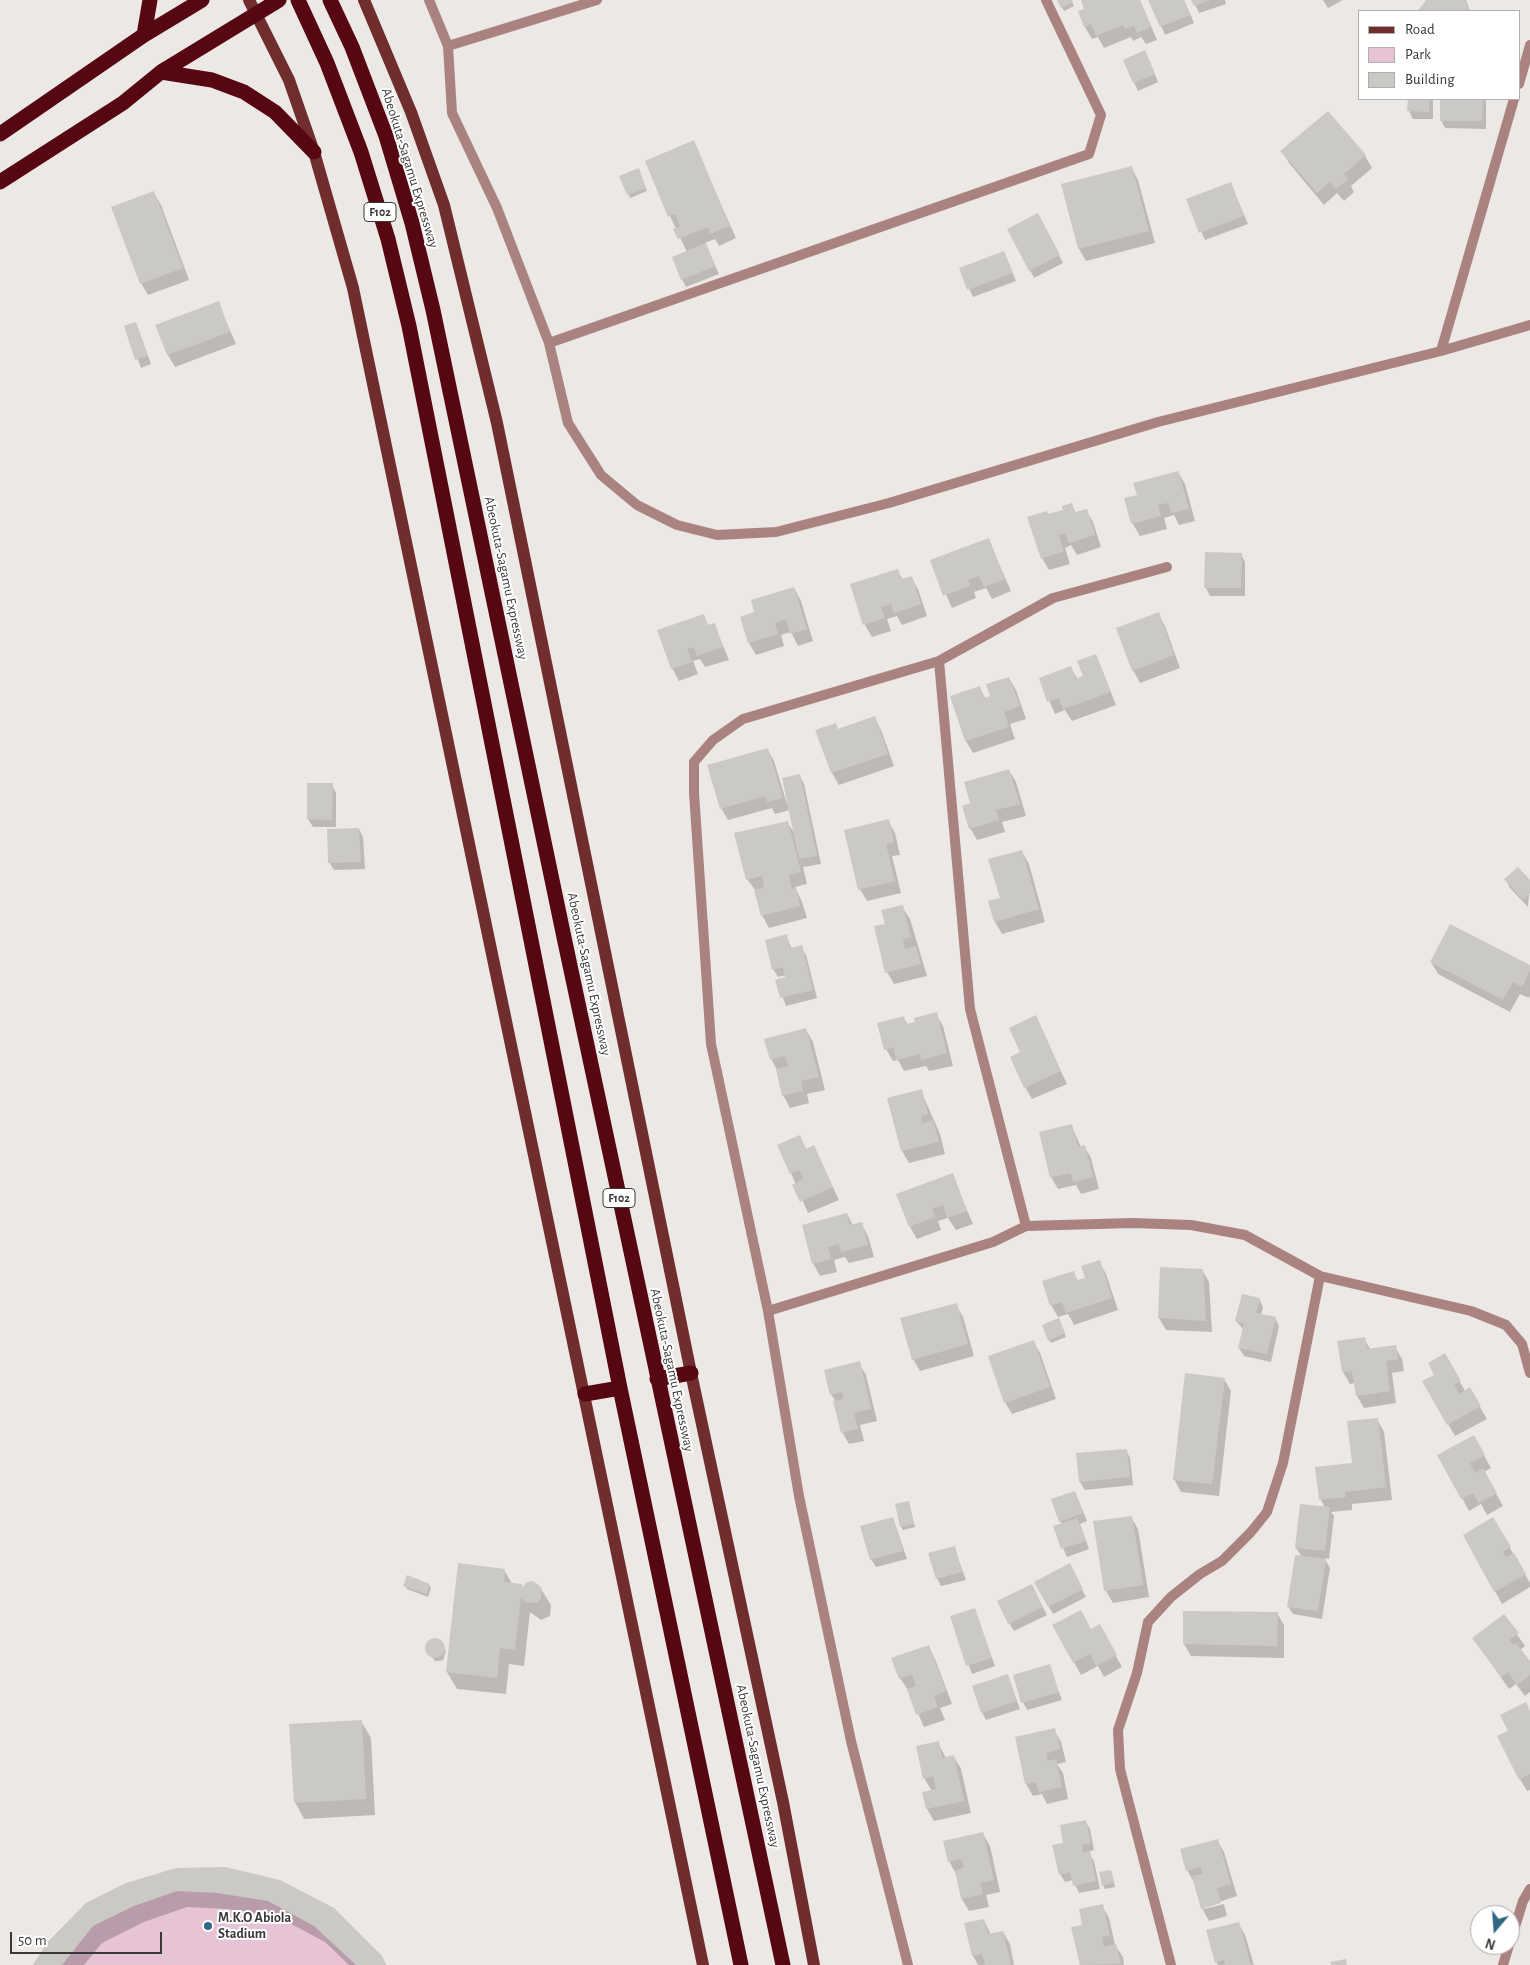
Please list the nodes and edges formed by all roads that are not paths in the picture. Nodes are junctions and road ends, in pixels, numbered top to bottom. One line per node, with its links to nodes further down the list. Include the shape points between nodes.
1 (150, 0): 11 (highway)
2 (202, 0): 11 (highway)
3 (279, 0): 10 (highway)
4 (298, 0): 31 (highway, F102, via 358,143 388,239 432,433)
5 (330, 0): 30 (highway, Abeokuta-Sagamu Expressway / F102, via 386,136 412,223)
6 (364, 0): 28 (main road, via 411,112 444,205 497,423)
7 (429, 0): 13 (street)
8 (597, 0): 13 (street)
9 (1046, 0): 21 (street, via 1101,115 1089,154)
10 (253, 7): 14 (highway); 18 (main road, via 289,80)
11 (144, 35): 17 (highway)
12 (1530, 45): 15 (street)
13 (448, 46): 21 (street, via 452,113 498,208)
14 (161, 72): 18 (highway, via 212,80 244,92 275,112); 19 (highway, via 123,103)
15 (1520, 80)
16 (1514, 100): 22 (street)
17 (0, 134)
18 (314, 152): 32 (main road, via 353,288)
19 (0, 182)
20 (1530, 325): 22 (street)
21 (549, 343): 22 (street, via 568,424 601,475 637,505 677,525 717,535 776,532 889,503 1158,422)
22 (1441, 350)
23 (1167, 567): 24 (street, via 1053,598)
24 (938, 661): 25 (street, via 970,1009); 27 (street, via 744,719 713,740 694,762 711,1044)
25 (1026, 1226): 26 (street, via 1191,1225 1245,1235); 27 (street, via 992,1242)
26 (1320, 1276): 29 (street, via 1471,1311 1506,1325 1522,1344); 40 (street, via 1283,1463 1267,1512 1222,1561 1178,1591 1148,1622 1137,1673 1118,1730 1120,1769)
27 (768, 1311): 39 (street, via 799,1496 841,1694)
28 (691, 1373): 30 (highway); 38 (main road, via 781,1792)
29 (1530, 1373)
30 (657, 1379): 37 (highway, Abeokuta-Sagamu Expressway / F102)
31 (620, 1388): 32 (highway); 36 (highway, F102)
32 (585, 1394): 35 (main road)
33 (1530, 1889): 34 (street)
34 (1520, 1911)
35 (703, 1965)
36 (741, 1965)
37 (783, 1965)
38 (814, 1965)
39 (908, 1965)
40 (1171, 1965)

